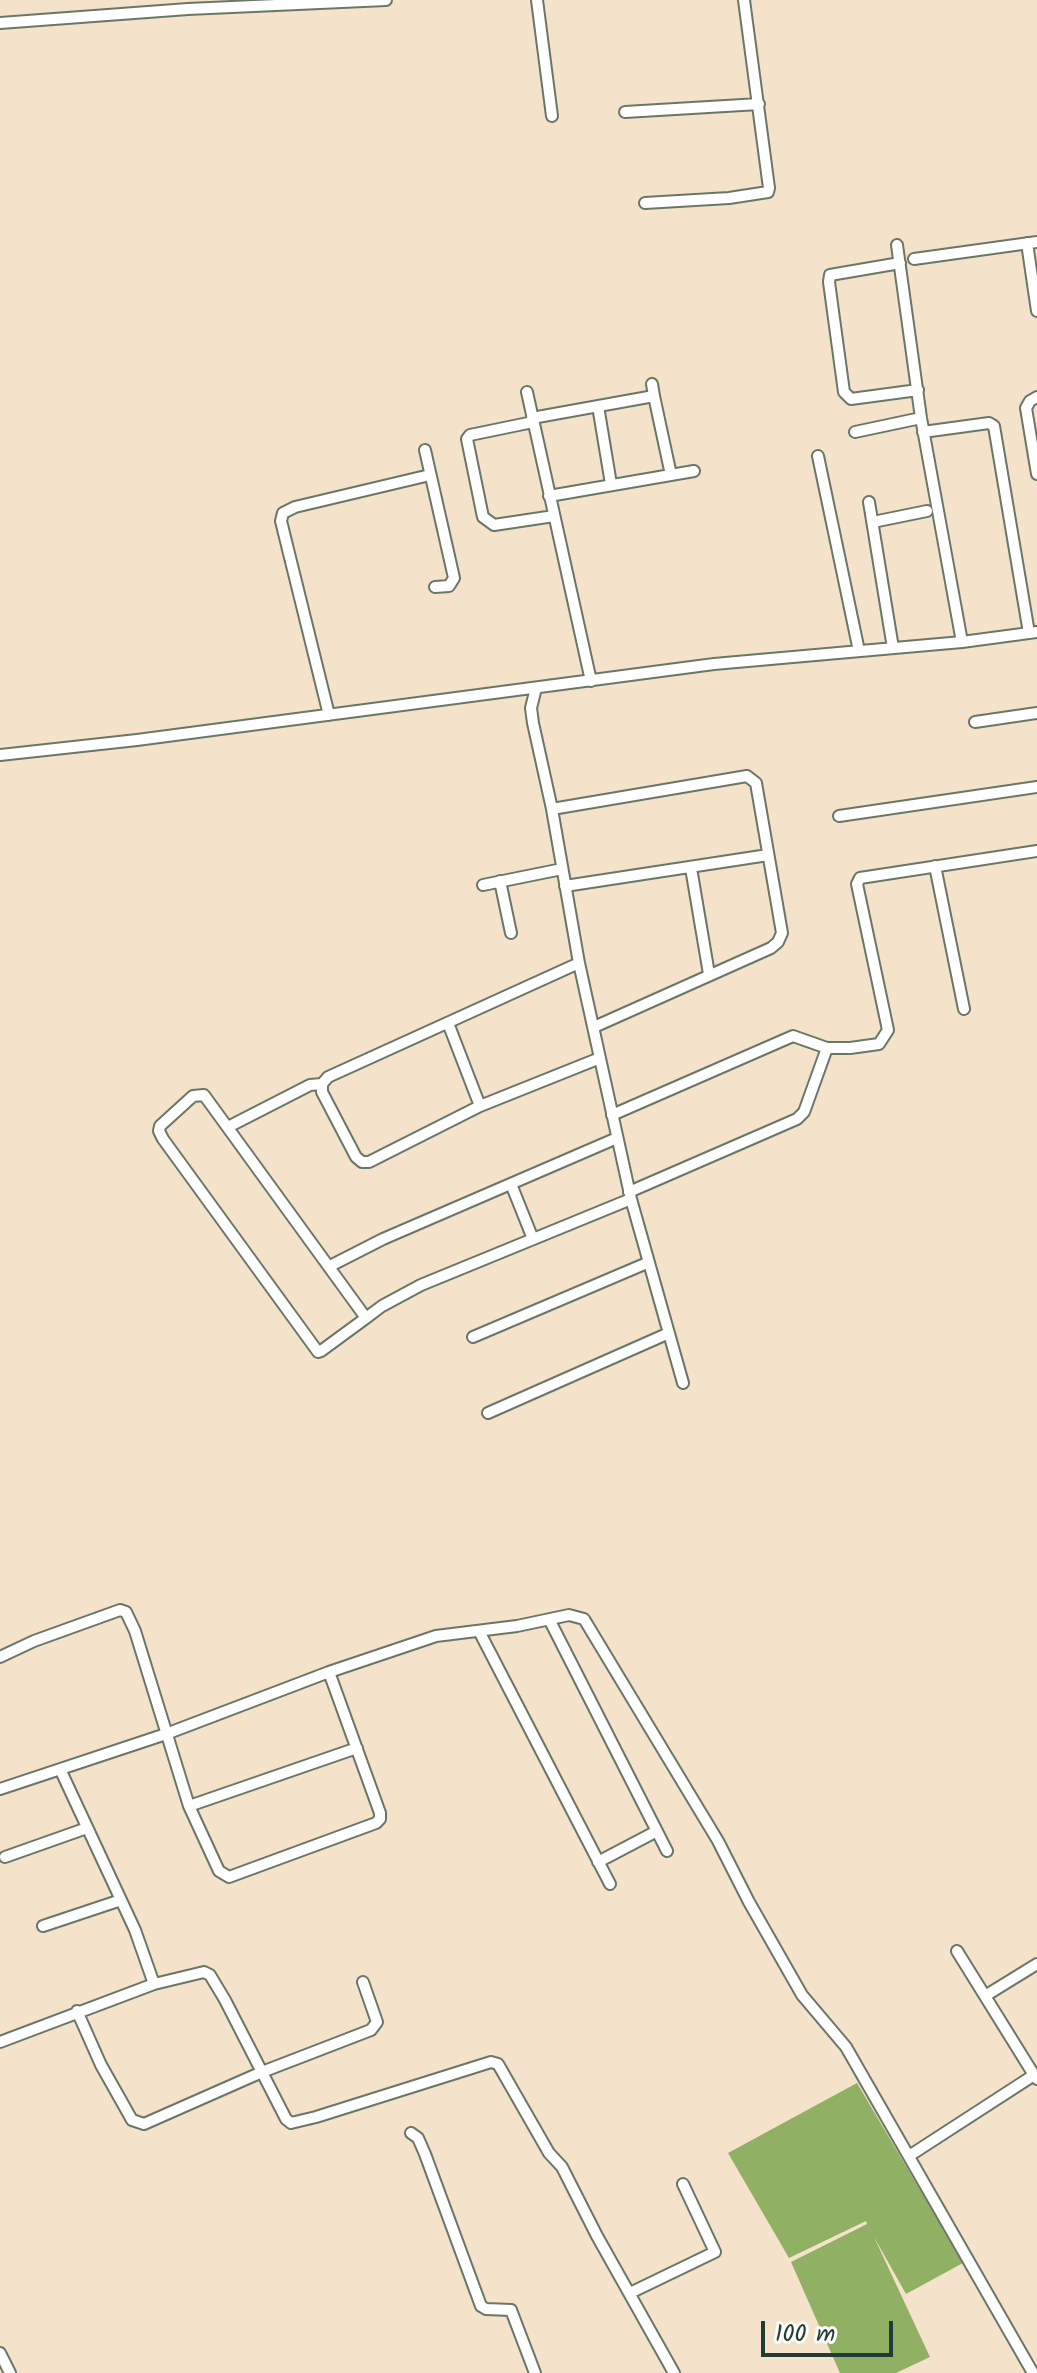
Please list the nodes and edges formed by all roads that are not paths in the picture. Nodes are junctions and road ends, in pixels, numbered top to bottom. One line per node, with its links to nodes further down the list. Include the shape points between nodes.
1 (373, 0): 2 (street); 5 (street)
2 (386, 0)
3 (537, 0): 10 (street)
4 (744, 0): 8 (street)
5 (342, 1): 6 (street)
6 (160, 5): 7 (street)
7 (0, 23)
8 (759, 104): 9 (street); 11 (street, via 768,192)
9 (625, 112)
10 (552, 116)
11 (645, 203)
12 (1032, 242): 14 (street); 16 (street)
13 (897, 245): 15 (street)
14 (914, 259)
15 (900, 263): 18 (street); 18 (street, via 830,275 844,392 851,399)
16 (1037, 311)
17 (652, 384): 20 (street)
18 (918, 390): 23 (street)
19 (527, 392): 24 (street)
20 (654, 396): 22 (street); 32 (street)
21 (1037, 397): 30 (street, via 1026,408 1026,418)
22 (598, 406): 24 (street); 33 (street)
23 (921, 418): 25 (street); 26 (street)
24 (533, 420): 34 (street); 37 (street, via 467,439 483,517 494,525)
25 (855, 432)
26 (923, 432): 40 (street, via 994,426); 41 (street)
27 (425, 450): 31 (street)
28 (818, 456): 43 (street)
29 (694, 471): 32 (street)
30 (1037, 474)
31 (430, 475): 39 (street, via 454,578 449,586); 47 (street, via 283,513)
32 (671, 475): 33 (street)
33 (611, 484): 34 (street)
34 (549, 496): 37 (street)
35 (869, 502): 38 (street)
36 (927, 511): 38 (street)
37 (554, 516): 44 (street)
38 (873, 522): 42 (street)
39 (435, 587)
40 (1033, 633): 41 (street)
41 (962, 642): 42 (street)
42 (893, 648): 43 (street)
43 (859, 651): 44 (street)
44 (591, 681): 45 (street)
45 (536, 688): 47 (street); 51 (street, via 531,708)
46 (1037, 713): 48 (street)
47 (329, 715): 49 (street)
48 (975, 722)
49 (0, 755)
50 (1037, 787): 52 (street)
51 (552, 809): 54 (street, via 747,776 756,783); 57 (street)
52 (839, 816)
53 (1037, 851): 55 (street)
54 (768, 855): 56 (street); 63 (street, via 782,933 778,942)
55 (935, 866): 64 (street); 67 (street, via 860,878 857,884 888,1030 879,1044)
56 (691, 868): 60 (street); 63 (street)
57 (562, 869): 58 (street); 60 (street)
58 (500, 881): 59 (street); 61 (street)
59 (483, 885)
60 (565, 886): 62 (street)
61 (511, 933)
62 (579, 963): 65 (street); 66 (street)
63 (709, 974): 66 (street)
64 (964, 1009)
65 (448, 1023): 69 (street); 70 (street)
66 (594, 1027): 68 (street)
67 (827, 1048): 71 (street, via 793,1036); 75 (street, via 797,1119)
68 (600, 1058): 70 (street); 71 (street)
69 (322, 1084): 70 (street, via 362,1162); 72 (street, via 310,1085)
70 (480, 1106)
71 (612, 1115): 73 (street)
72 (228, 1127): 78 (street); 79 (street, via 198,1094 159,1129 315,1350 321,1351)
73 (617, 1138): 74 (street); 75 (street)
74 (511, 1184): 76 (street); 78 (street)
75 (630, 1196): 76 (street); 77 (street)
76 (533, 1239): 79 (street, via 421,1285)
77 (647, 1263): 80 (street); 81 (street)
78 (330, 1266): 79 (street)
79 (366, 1318)
80 (669, 1333): 82 (street); 83 (street)
81 (473, 1337)
82 (683, 1383)
83 (488, 1413)
84 (550, 1621): 85 (street); 94 (street); 111 (street, via 569,1615 589,1624 795,1982 846,2047)
85 (479, 1631): 87 (street, via 436,1636); 97 (street)
86 (0, 1657): 88 (street, via 123,1610 135,1631)
87 (329, 1672): 88 (street); 89 (street)
88 (166, 1734): 90 (street); 92 (street)
89 (357, 1748): 92 (street); 92 (street, via 380,1819 229,1877 219,1871)
90 (60, 1769): 91 (street); 93 (street)
91 (0, 1789)
92 (189, 1806)
93 (87, 1828): 96 (street); 99 (street)
94 (657, 1831): 95 (street); 97 (street)
95 (667, 1851)
96 (5, 1857)
97 (598, 1862): 98 (street)
98 (610, 1884)
99 (121, 1900): 100 (street); 104 (street)
100 (43, 1926)
101 (957, 1951): 105 (street)
102 (1037, 1964): 105 (street)
103 (363, 1982): 108 (street, via 375,2026)
104 (154, 1984): 106 (street); 108 (street, via 198,1972 210,1975)
105 (985, 1996): 109 (street)
106 (77, 2011): 107 (street); 108 (street, via 101,2065 137,2123)
107 (0, 2042)
108 (262, 2072): 113 (street, via 291,2123 498,2064 562,2167)
109 (1036, 2077): 111 (street)
110 (411, 2133): 116 (street, via 425,2154 481,2306 511,2310)
111 (909, 2156): 118 (street)
112 (683, 2184): 113 (street, via 715,2252)
113 (630, 2293): 117 (street)
114 (0, 2353): 115 (street)
115 (10, 2373)
116 (535, 2373)
117 (674, 2373)
118 (1033, 2373)

